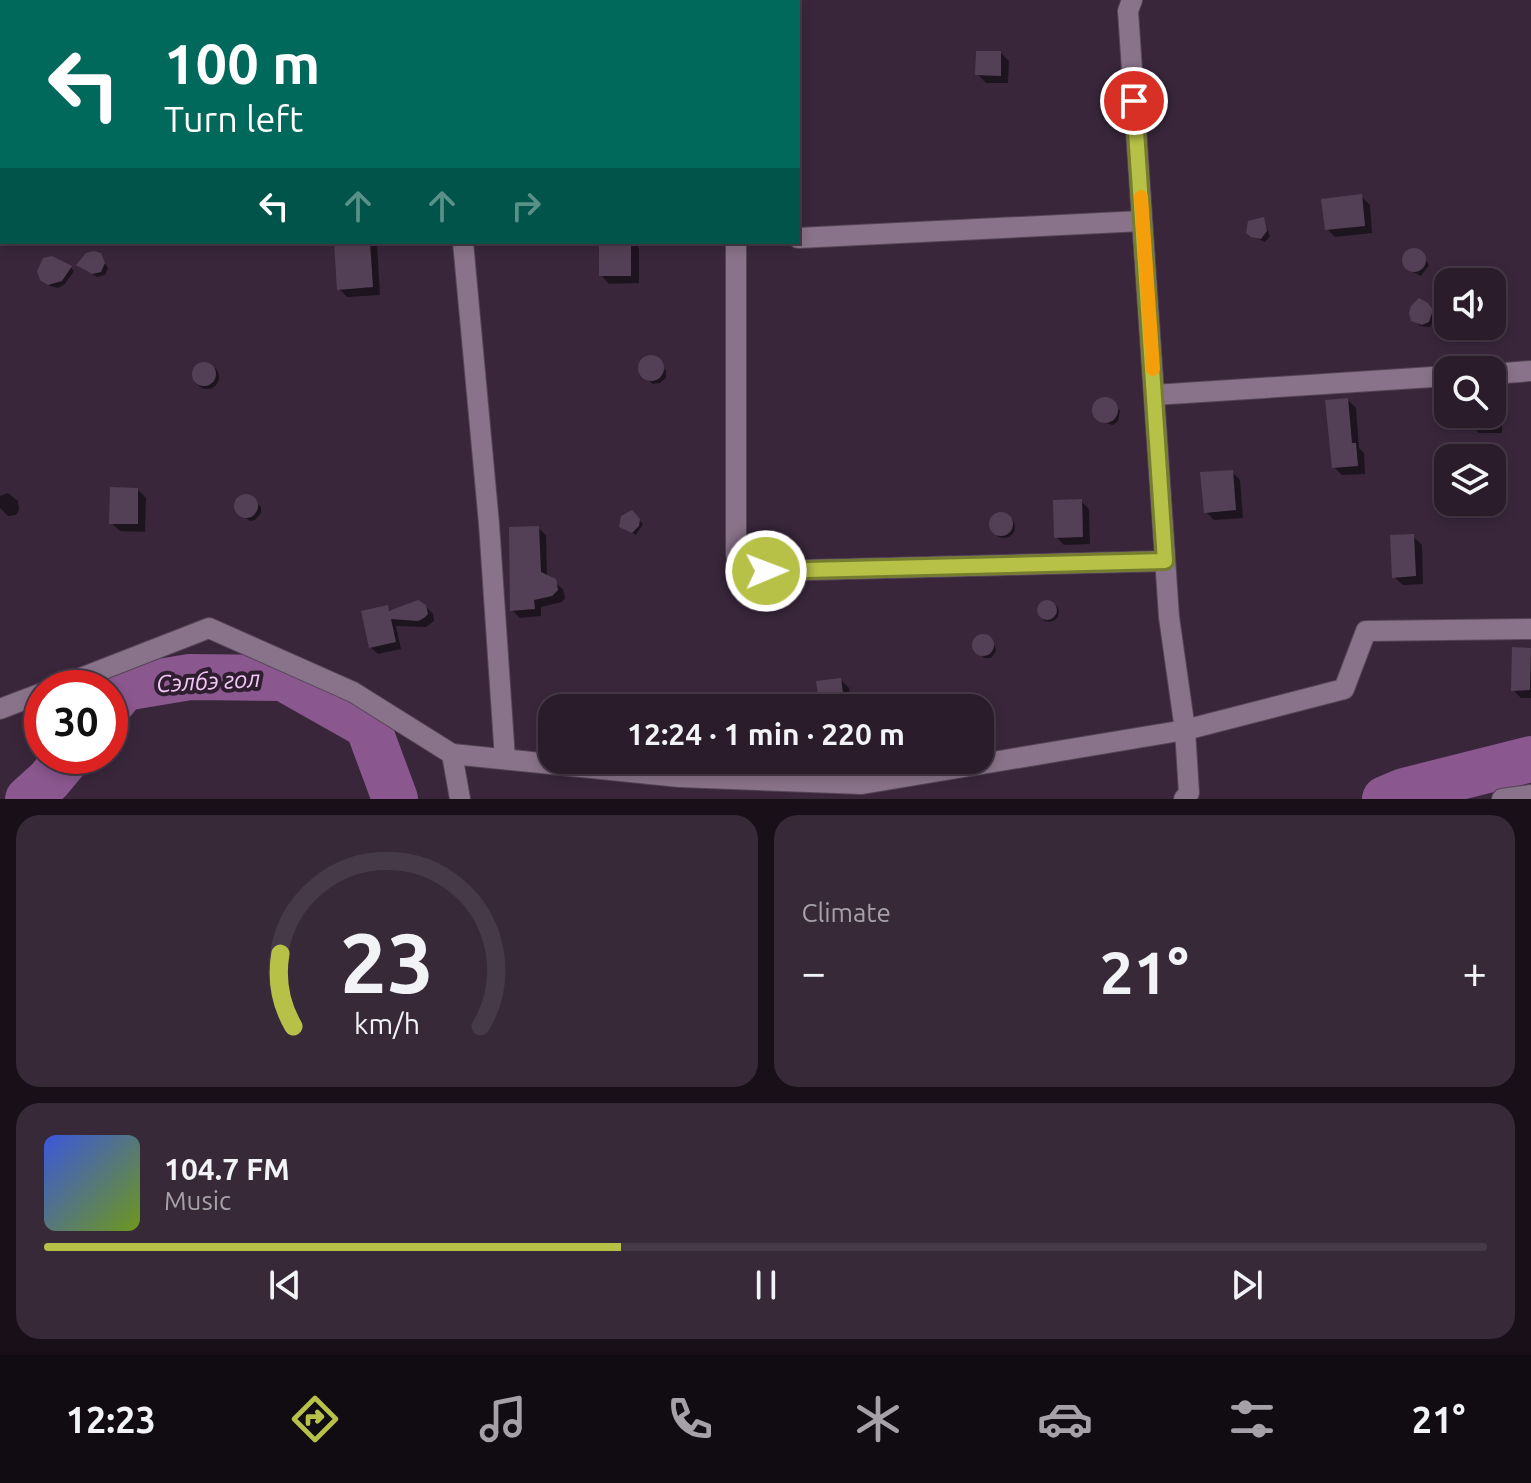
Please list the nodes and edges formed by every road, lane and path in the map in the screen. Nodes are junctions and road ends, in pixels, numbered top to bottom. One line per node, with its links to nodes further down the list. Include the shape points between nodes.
1 (1132, 0): 2 (street, via 1128,11)
2 (1142, 221): 3 (street); 9 (street)
3 (800, 238)
4 (463, 244): 17 (street)
5 (736, 244): 10 (street, via 736,555 748,568)
6 (1531, 371): 7 (street)
7 (1506, 373)
8 (1434, 377): 9 (street)
9 (1154, 395): 10 (street)
10 (1165, 561): 15 (street)
11 (1531, 629): 15 (street, via 1366,631 1344,689)
12 (101, 670): 16 (street, via 209,628 353,692)
13 (24, 700): 14 (street)
14 (0, 709)
15 (1185, 730): 17 (street, via 862,784 680,777); 20 (street, via 1189,793)
16 (452, 754): 17 (street); 19 (street)
17 (505, 759)
18 (1531, 795): 21 (street)
19 (460, 799)
20 (1184, 799)
21 (1502, 799)

